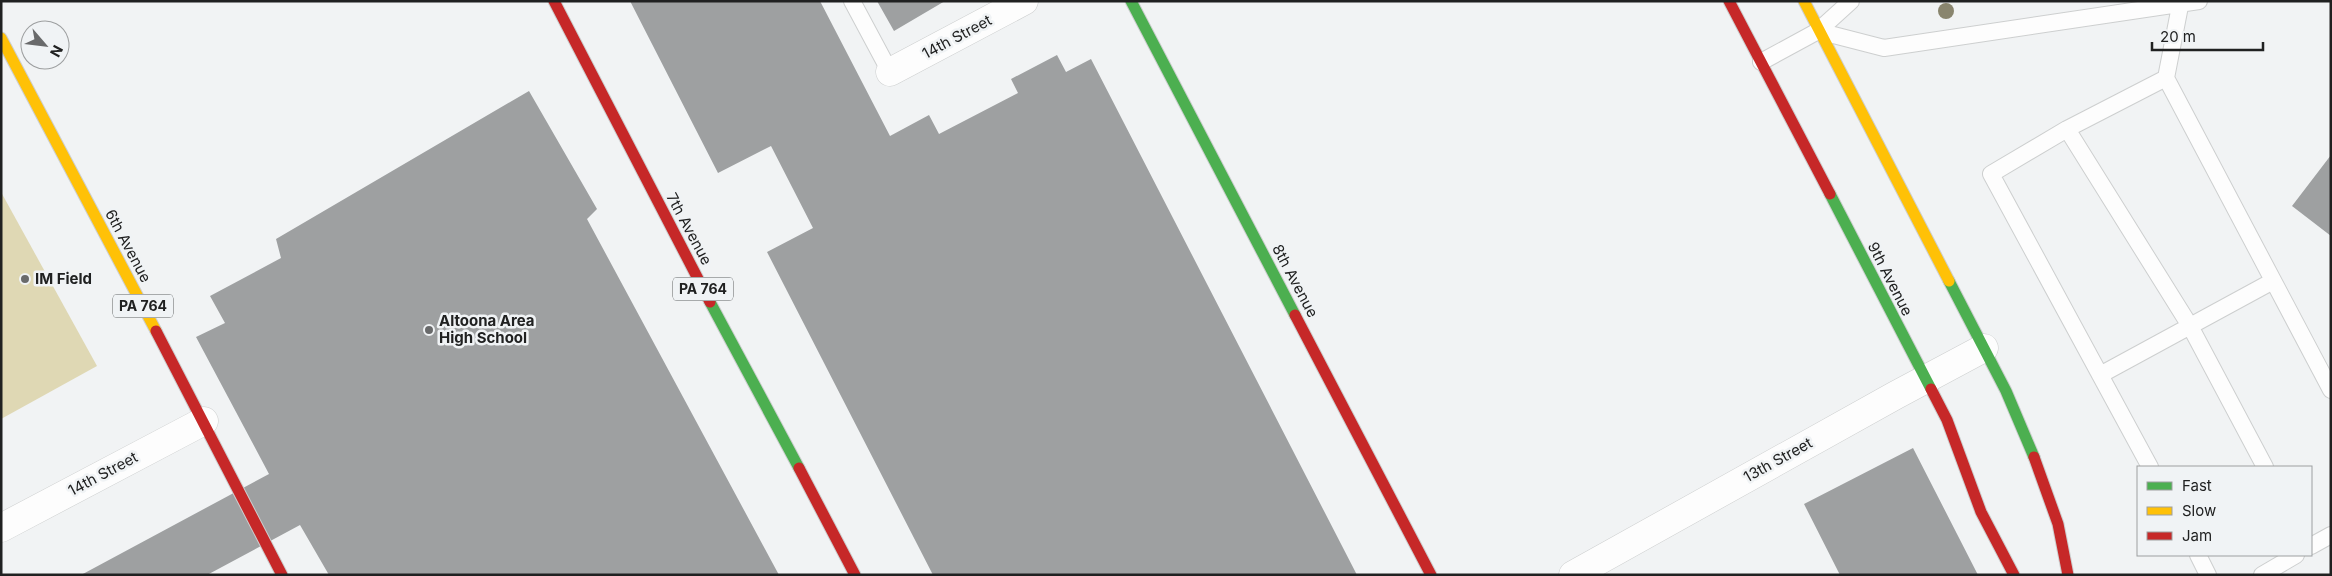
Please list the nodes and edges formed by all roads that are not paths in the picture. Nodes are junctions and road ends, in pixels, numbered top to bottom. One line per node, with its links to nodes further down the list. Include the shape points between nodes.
1 (554, 1): 31 (street, 7th Avenue / PA 764)
2 (852, 1): 13 (lane)
3 (1024, 1): 13 (street, 14th Street)
4 (1131, 1): 32 (street, 8th Avenue)
5 (1729, 1): 12 (street, 9th Avenue)
6 (1804, 1): 10 (street)
7 (1851, 1): 10 (lane)
8 (2199, 1): 9 (lane)
9 (2181, 2): 10 (lane, via 1884,48); 14 (lane)
10 (1818, 30): 12 (lane); 18 (street)
11 (1, 38): 22 (street, 6th Avenue / PA 764)
12 (1761, 62): 20 (street, 9th Avenue)
13 (890, 72)
14 (2166, 78): 15 (lane); 16 (lane)
15 (2067, 129): 17 (lane); 19 (lane, via 1991,174)
16 (2273, 281): 17 (lane); 21 (lane)
17 (2190, 326): 19 (lane); 24 (lane)
18 (1984, 348): 20 (street, 13th Street); 35 (street, via 2030,444 2058,524)
19 (2100, 375): 23 (lane)
20 (1925, 379): 33 (street, 13th Street); 34 (street, 9th Avenue, via 1948,420 1981,512)
21 (2331, 390)
22 (204, 421): 25 (street, 14th Street); 30 (street, 6th Avenue / PA 764)
23 (2149, 466)
24 (2264, 466)
25 (1, 528)
26 (2331, 535): 27 (lane)
27 (2312, 545)
28 (2198, 556): 36 (lane)
29 (2294, 556): 37 (lane)
30 (282, 575)
31 (855, 575)
32 (1431, 575)
33 (1572, 575)
34 (2014, 575)
35 (2068, 575)
36 (2208, 575)
37 (2262, 575)

